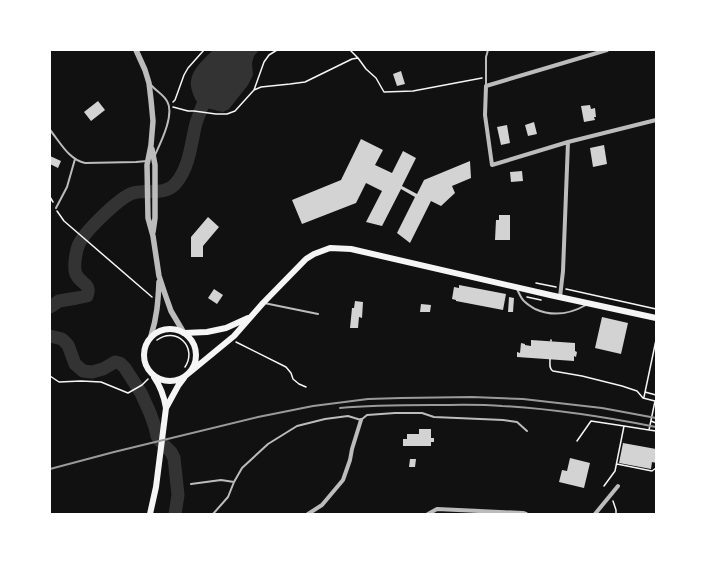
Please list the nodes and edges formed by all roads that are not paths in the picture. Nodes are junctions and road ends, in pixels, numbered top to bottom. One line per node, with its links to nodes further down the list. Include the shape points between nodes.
1 (136, 50): 4 (street)
2 (488, 50): 5 (lane)
3 (607, 50): 5 (street)
4 (149, 83): 9 (street, via 153,121); 10 (lane, via 170,106 167,126)
5 (486, 86): 8 (street, via 485,115 492,165)
6 (656, 120): 8 (street)
7 (50, 130): 11 (lane)
8 (568, 142): 17 (street, via 564,271)
9 (151, 145): 10 (street); 12 (street)
10 (154, 157): 14 (street)
11 (75, 159): 12 (lane, via 86,163); 13 (lane, via 67,188)
12 (148, 163): 14 (street, via 148,218)
13 (56, 208)
14 (153, 236): 15 (street)
15 (159, 276): 23 (street, via 171,311); 24 (street)
16 (517, 288): 17 (main road); 18 (main road, via 350,249 330,248 306,259); 19 (lane, via 524,302 538,310 551,313 571,312)
17 (560, 297): 19 (main road)
18 (263, 303): 20 (lane); 21 (main road)
19 (589, 304): 22 (main road)
20 (318, 314)
21 (251, 316): 23 (main road, via 226,328); 25 (main road, via 234,336)
22 (656, 318)
23 (184, 333): 24 (main road, via 176,329 167,329 158,331); 25 (main road, via 194,344 196,352 196,360)
24 (154, 338): 26 (main road, via 146,343 144,351 146,367)
25 (187, 374): 26 (main road, via 177,380 168,381); 27 (main road)
26 (152, 375): 27 (main road, via 163,392)
27 (166, 408): 33 (main road)
28 (361, 420): 29 (lane, via 366,415 422,413 434,417 517,422); 30 (lane, via 348,416 297,426 268,444 242,468); 35 (street, via 343,480 322,505)
29 (526, 431)
30 (234, 482): 31 (lane, via 221,480); 34 (lane, via 228,497)
31 (191, 484)
32 (618, 486): 38 (street)
33 (150, 514)
34 (213, 514)
35 (308, 514)
36 (428, 514): 37 (street, via 437,509)
37 (526, 514)
38 (595, 514)

